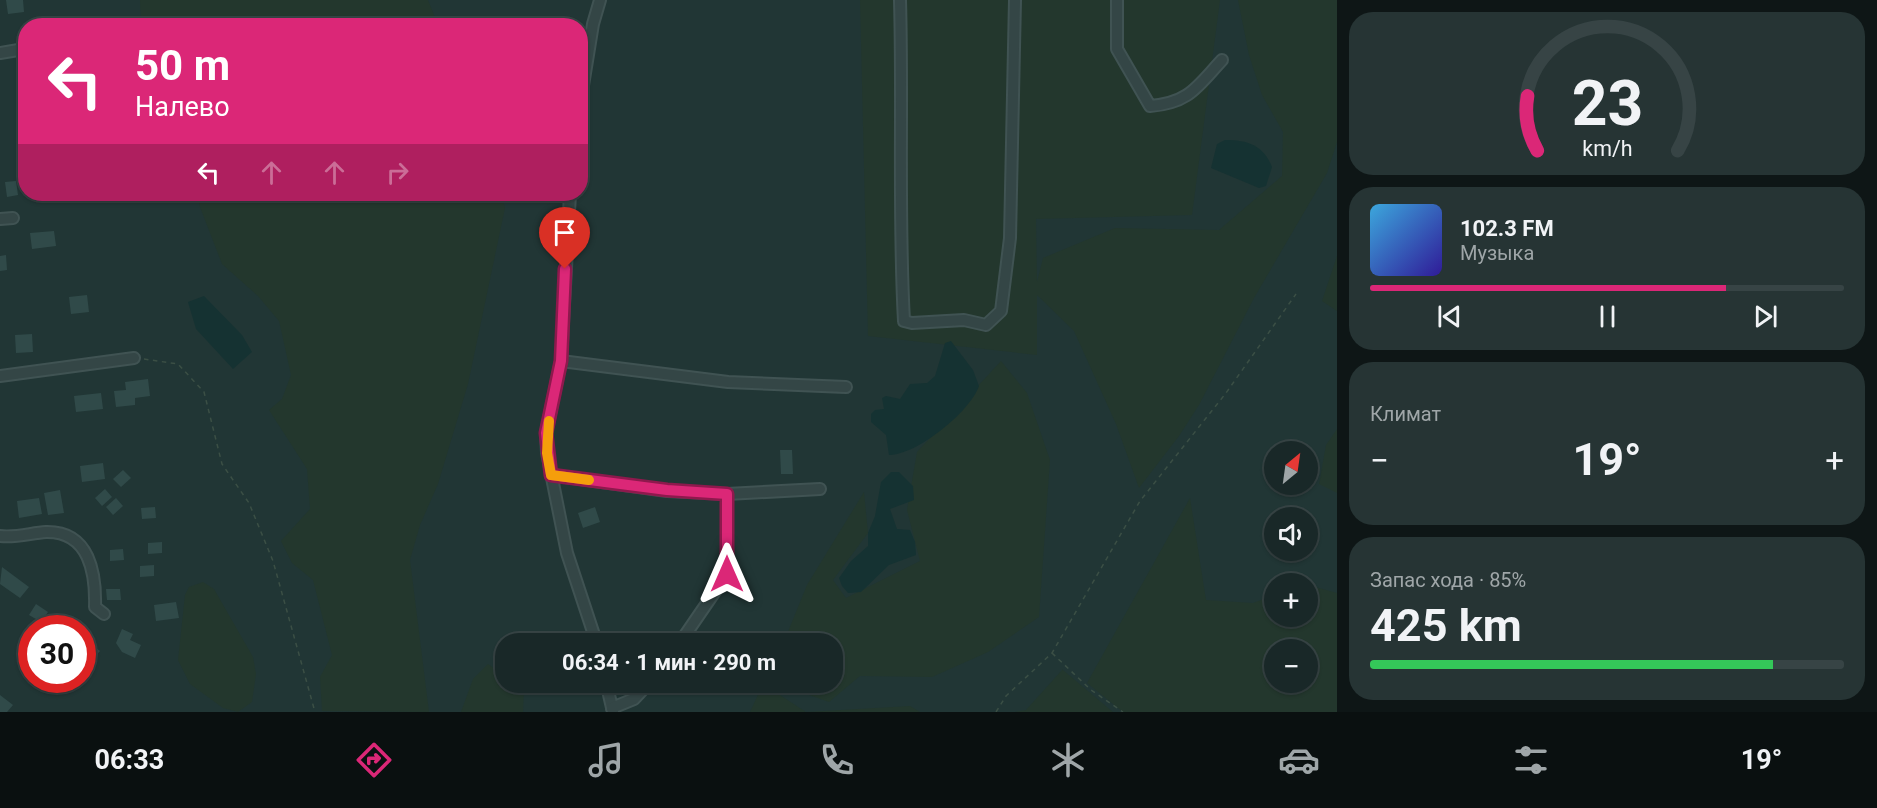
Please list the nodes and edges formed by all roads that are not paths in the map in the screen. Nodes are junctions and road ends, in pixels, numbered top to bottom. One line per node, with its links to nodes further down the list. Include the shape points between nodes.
1 (600, 0): 6 (street)
2 (900, 0): 3 (street, via 900,248 904,321 964,320 986,325 1001,312 1010,238)
3 (1015, 0)
4 (1118, 0): 8 (street, via 1117,49 1150,106 1187,97)
5 (18, 50): 7 (street)
6 (588, 51)
7 (0, 53)
8 (1222, 60)
9 (570, 201): 13 (street)
10 (13, 218): 11 (street)
11 (0, 219)
12 (134, 358): 14 (street)
13 (561, 361): 15 (street, via 728,382); 16 (street, via 546,433)
14 (0, 376)
15 (846, 387)
16 (551, 475): 18 (street); 21 (street, via 567,553)
17 (820, 489): 18 (street)
18 (727, 494): 22 (street, via 727,574)
19 (0, 536): 20 (street, via 50,532 77,543 90,560 95,607)
20 (104, 614)
21 (593, 633)
22 (687, 633)
23 (609, 693): 25 (street)
24 (640, 693): 25 (street)
25 (613, 710)

